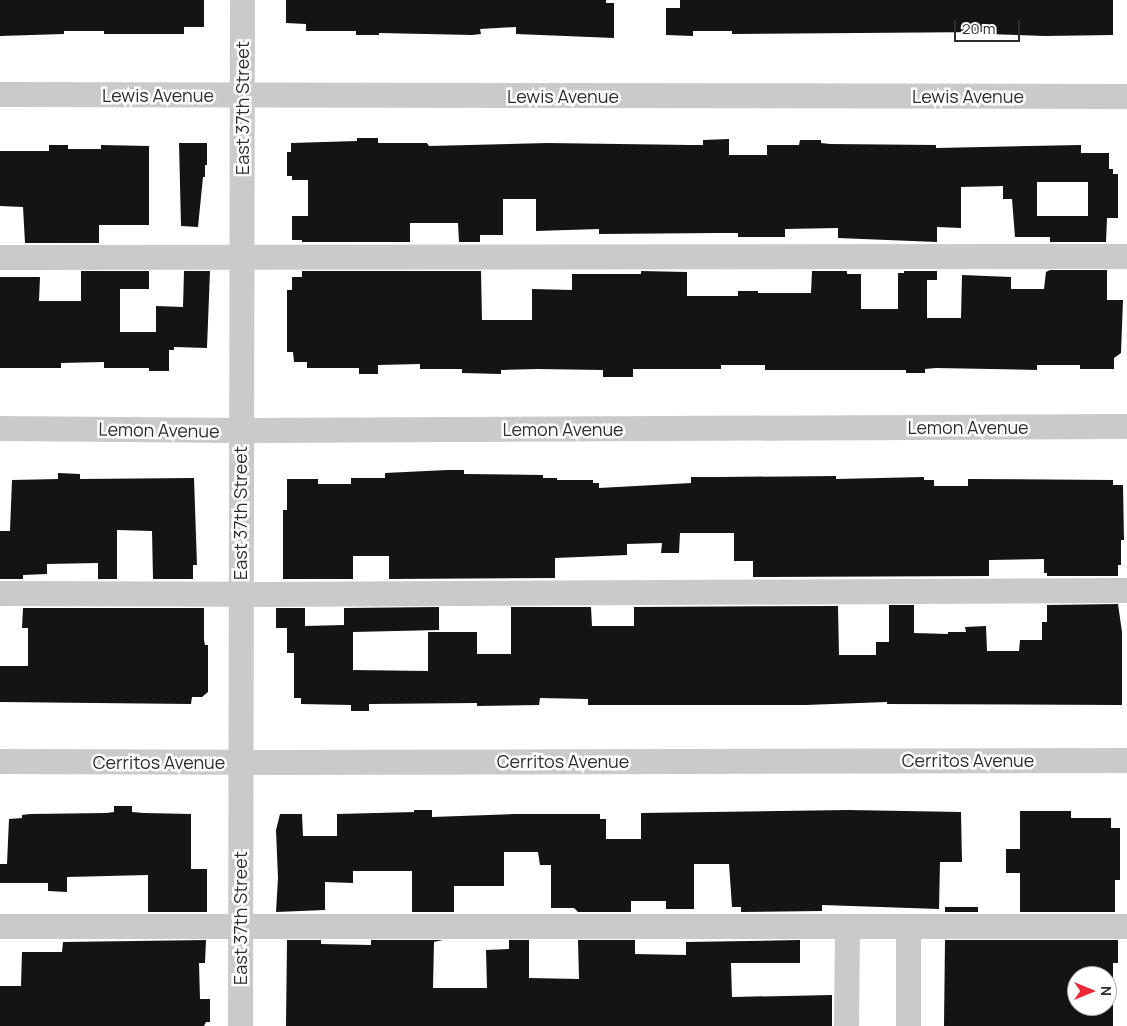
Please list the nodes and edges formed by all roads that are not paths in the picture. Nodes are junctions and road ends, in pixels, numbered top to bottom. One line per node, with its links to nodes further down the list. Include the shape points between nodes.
1 (242, 0): 3 (street, East 37th Street)
2 (0, 94): 3 (street, Lewis Avenue)
3 (242, 96): 4 (street, Lewis Avenue); 7 (street, East 37th Street)
4 (1127, 96)
5 (1127, 256): 7 (street)
6 (0, 257): 7 (street)
7 (241, 258): 10 (street, East 37th Street)
8 (1127, 426): 10 (street, Lemon Avenue)
9 (0, 428): 10 (street, Lemon Avenue)
10 (240, 430): 13 (street, East 37th Street)
11 (1127, 590): 13 (street)
12 (0, 593): 13 (street)
13 (240, 594): 16 (street, East 37th Street)
14 (1127, 760): 16 (street, Cerritos Avenue)
15 (0, 761): 16 (street, Cerritos Avenue)
16 (240, 762): 18 (street, East 37th Street)
17 (0, 926): 18 (street)
18 (240, 926): 19 (street); 22 (street, East 37th Street)
19 (847, 926): 20 (street); 23 (street)
20 (908, 926): 21 (street); 24 (street)
21 (1127, 926)
22 (240, 1026)
23 (846, 1026)
24 (908, 1026)

